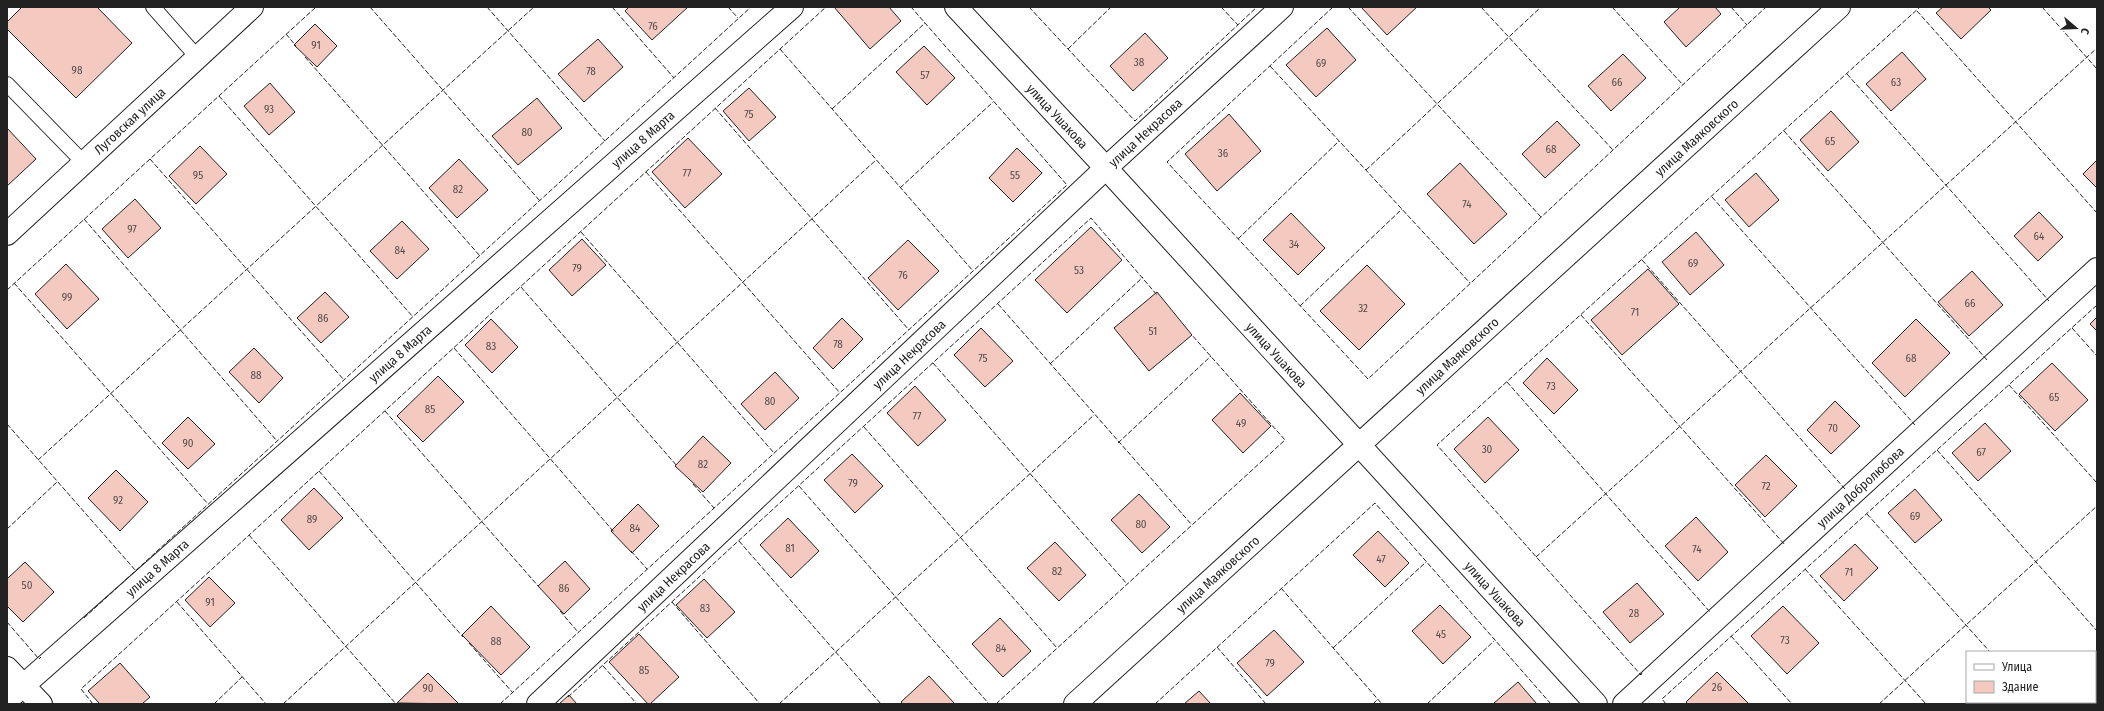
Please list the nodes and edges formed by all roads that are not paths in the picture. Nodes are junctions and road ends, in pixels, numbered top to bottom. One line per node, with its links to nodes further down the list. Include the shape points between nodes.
1 (153, 7): 7 (lane)
2 (252, 7): 7 (street, Луговская улица)
3 (792, 7): 15 (street, улица 8 Марта)
4 (956, 7): 10 (street, улица Ушакова)
5 (1282, 7): 10 (street, улица Некрасова)
6 (1839, 7): 13 (street, улица Маяковского)
7 (198, 58): 9 (street, Луговская улица)
8 (7, 84): 9 (lane)
9 (84, 163): 11 (street, Луговская улица)
10 (1106, 168): 13 (street, улица Ушакова); 18 (street, улица Некрасова)
11 (7, 234)
12 (2097, 269): 21 (street, улица Добролюбова)
13 (1360, 445): 19 (street, улица Маяковского); 20 (street, улица Ушакова)
14 (7, 668): 15 (street)
15 (24, 685): 16 (street, улица 8 Марта); 17 (street)
16 (7, 700)
17 (41, 704)
18 (538, 704)
19 (1075, 704)
20 (1596, 704)
21 (1624, 704)

